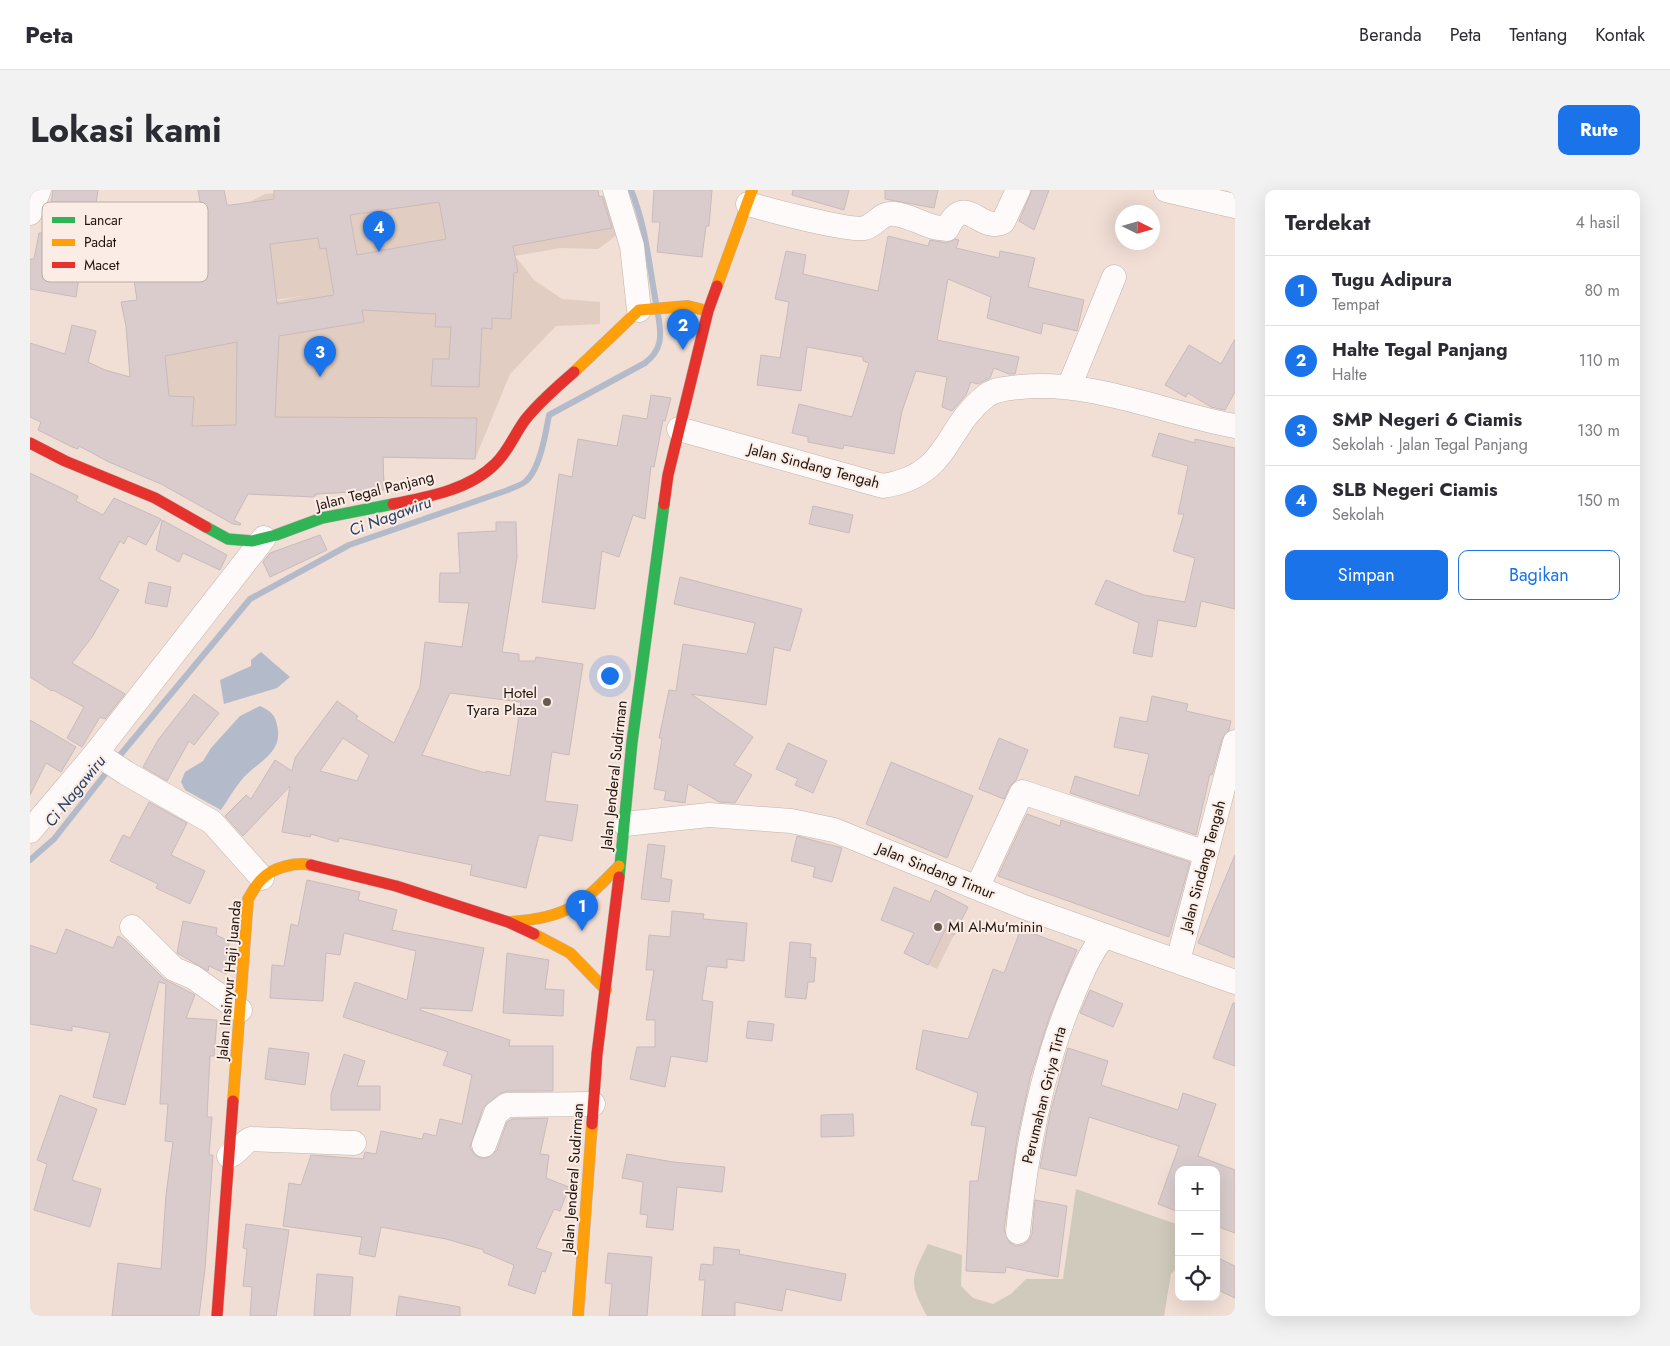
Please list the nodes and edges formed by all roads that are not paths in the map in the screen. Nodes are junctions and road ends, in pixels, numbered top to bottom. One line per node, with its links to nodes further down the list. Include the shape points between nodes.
1 (39, 190): 7 (street)
2 (615, 190): 9 (street)
3 (1018, 190): 5 (street, via 1003,222 981,221 964,212 952,218 947,229 938,229 898,214 887,214 864,228 834,225)
4 (1166, 190): 6 (street)
5 (750, 197): 10 (main road, Jalan Jenderal Sudirman)
6 (1235, 206)
7 (30, 213)
8 (1114, 277): 11 (street)
9 (648, 309): 10 (main road, via 688,306); 15 (main road, Jalan Tegal Panjang, via 554,389 526,419 504,456 477,478 431,494 321,518)
10 (708, 311): 13 (main road, Jalan Jenderal Sudirman)
11 (1069, 386): 12 (street, Jalan Sindang Tengah, via 1131,398 1165,410); 13 (street, Jalan Sindang Tengah, via 1009,388 988,394 929,467 902,483 883,486)
12 (1235, 426)
13 (679, 429): 18 (main road, Jalan Jenderal Sudirman, via 668,475 649,603)
14 (30, 443): 15 (main road, Jalan Tegal Panjang, via 155,498 228,539 240,542)
15 (264, 538): 17 (street)
16 (1235, 742): 20 (street, Jalan Sindang Tengah)
17 (99, 755): 19 (street); 22 (street, via 212,822)
18 (625, 824): 21 (main road, Jalan Jenderal Sudirman); 23 (street, Jalan Sindang Timur, via 709,815 791,822 852,836)
19 (30, 831)
20 (1206, 852): 23 (street, via 1022,792); 27 (street, Jalan Sindang Tengah)
21 (619, 866): 24 (main road, via 585,900 568,909 544,919); 29 (main road, Jalan Jenderal Sudirman)
22 (262, 878): 24 (main road, via 273,870 302,863 323,866); 30 (main road, Jalan Insinyur Haji Juanda, via 248,899)
23 (977, 888): 26 (street, Jalan Sindang Timur)
24 (508, 922): 29 (main road, via 570,953)
25 (132, 927): 30 (street, via 174,969 193,976)
26 (1103, 937): 27 (street, Jalan Sindang Timur); 35 (street, Perumahan Griya Tirta, via 1090,953 1055,1038 1025,1162)
27 (1178, 961): 28 (street, Jalan Sindang Timur)
28 (1235, 982)
29 (606, 990): 31 (main road, Jalan Jenderal Sudirman)
30 (240, 1010): 34 (main road, Jalan Insinyur Haji Juanda)
31 (593, 1104): 33 (street, via 506,1105 496,1113); 37 (main road, Jalan Jenderal Sudirman)
32 (354, 1143): 34 (street, via 250,1139)
33 (484, 1145)
34 (229, 1156): 36 (main road, Jalan Insinyur Haji Juanda)
35 (1018, 1232)
36 (217, 1316)
37 (578, 1316)

